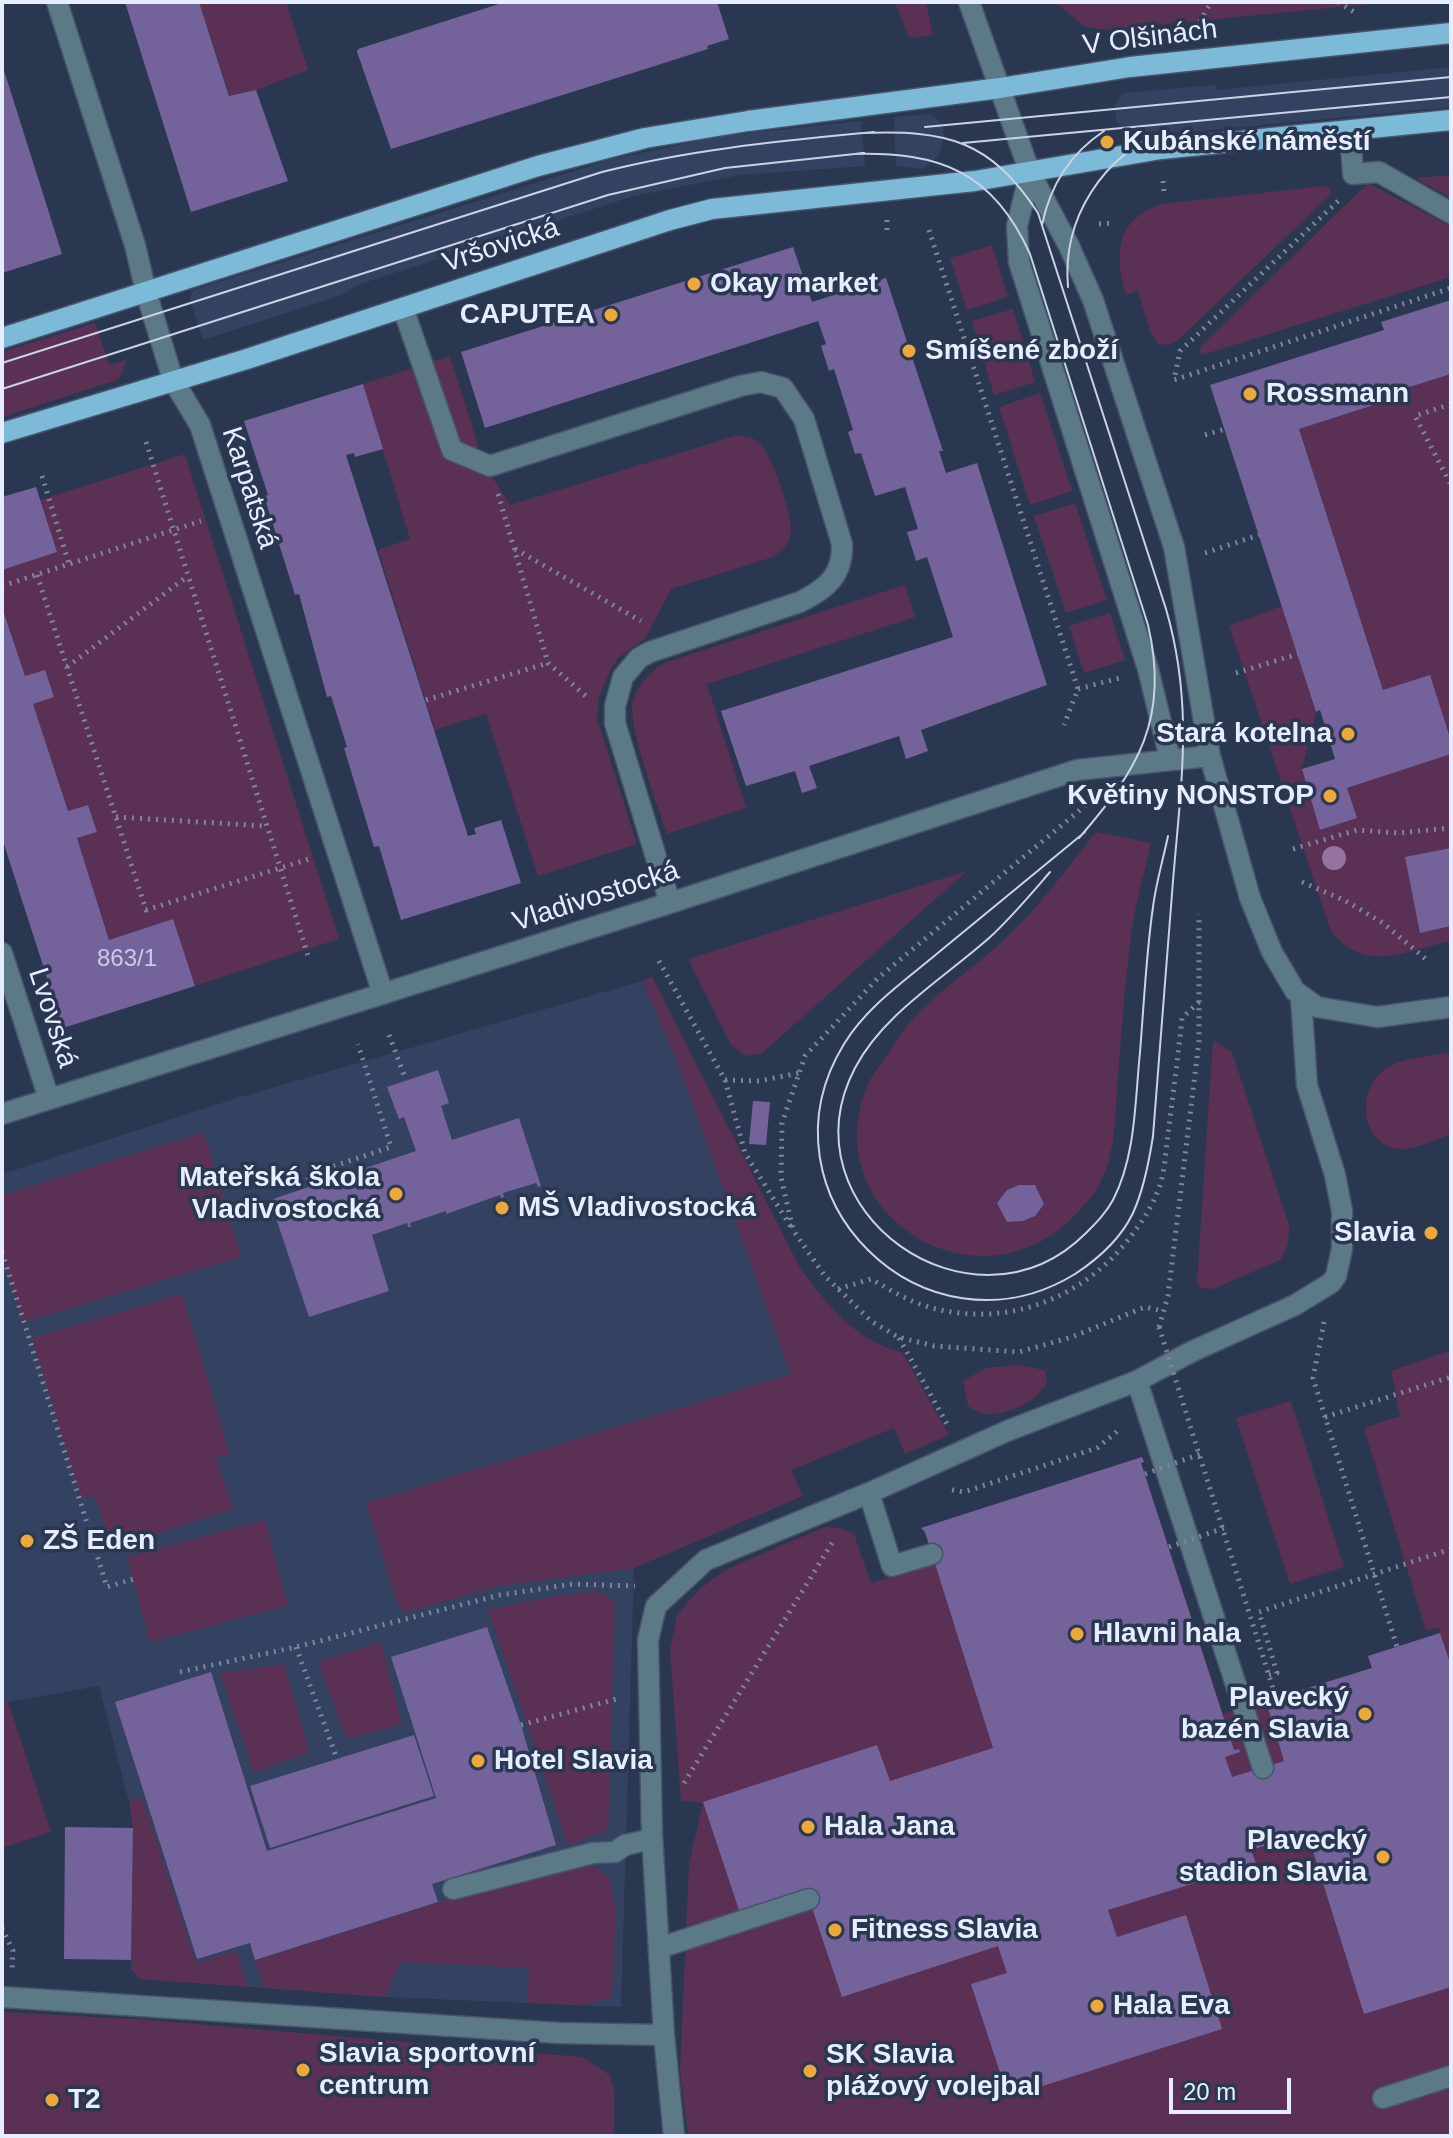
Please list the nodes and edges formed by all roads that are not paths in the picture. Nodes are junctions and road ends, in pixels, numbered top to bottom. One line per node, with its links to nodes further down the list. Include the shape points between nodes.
1 (57, 2): 9 (street, Karpatská)
2 (969, 2): 4 (street)
3 (1451, 33): 4 (main road, V Olšinách, via 1167,62)
4 (1000, 88): 7 (street); 9 (main road, via 645,138 538,166)
5 (1451, 120): 6 (main road)
6 (1350, 131): 7 (main road, via 1161,149); 8 (street, via 1353,174 1379,172)
7 (1030, 173): 10 (main road, Vršovická, via 712,209); 14 (street, via 1093,300 1174,547); 15 (street, via 1017,226 1019,262 1148,669)
8 (1451, 213)
9 (146, 292): 11 (main road); 12 (street, Karpatská)
10 (403, 308): 12 (main road, Vršovická); 16 (street, via 452,450 490,466 761,382 783,388 804,419 842,544 838,572 821,591 800,602 650,652 631,666 617,689 615,723)
11 (2, 338)
12 (173, 380): 13 (main road, Vršovická); 18 (street, Karpatská, via 200,425)
13 (2, 433)
14 (1210, 756): 15 (street, Vladivostocká); 19 (street, via 1250,898 1272,952)
15 (1170, 759): 16 (street, Vladivostocká, via 1077,770)
16 (670, 903): 18 (street, Vladivostocká)
17 (2, 953): 21 (street, Lvovská)
18 (383, 994): 21 (street, Vladivostocká)
19 (1301, 998): 20 (street, via 1335,1012 1377,1017); 23 (street, via 1307,1085 1342,1211 1336,1276 1295,1305)
20 (1451, 1007)
21 (49, 1099): 22 (street, Vladivostocká)
22 (2, 1114)
23 (1137, 1381): 24 (street); 26 (street)
24 (869, 1493): 25 (street, via 892,1566); 27 (street, via 706,1560 656,1606 648,1640)
25 (932, 1554)
26 (1263, 1768)
27 (652, 1837): 28 (street, via 615,1852); 30 (street)
28 (453, 1889)
29 (809, 1899): 30 (street)
30 (659, 1948): 32 (street)
31 (6, 1998): 32 (street)
32 (664, 2035): 35 (street)
33 (1451, 2076): 34 (street)
34 (1383, 2098)
35 (674, 2136)

